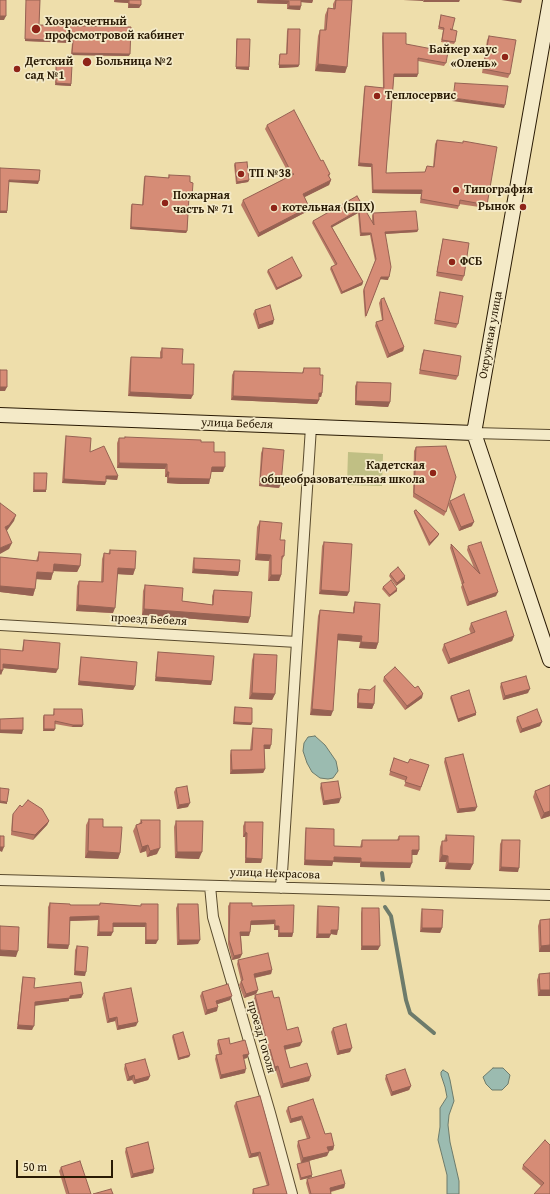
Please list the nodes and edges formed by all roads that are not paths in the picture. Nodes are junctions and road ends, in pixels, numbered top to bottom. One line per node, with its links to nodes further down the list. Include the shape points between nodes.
1 (550, 1): 4 (main road, Окружная улица)
2 (0, 415): 3 (main road, улица Бебеля)
3 (312, 427): 4 (main road, улица Бебеля); 7 (street)
4 (474, 433): 5 (street); 8 (main road, Окружная улица)
5 (550, 435)
6 (0, 625): 7 (street, проезд Бебеля)
7 (297, 642): 11 (street)
8 (550, 660)
9 (0, 880): 10 (street, улица Некрасова)
10 (210, 886): 11 (street, улица Некрасова); 13 (street, проезд Гоголя, via 213,917)
11 (281, 888): 12 (street, улица Некрасова)
12 (550, 895)
13 (292, 1194)

